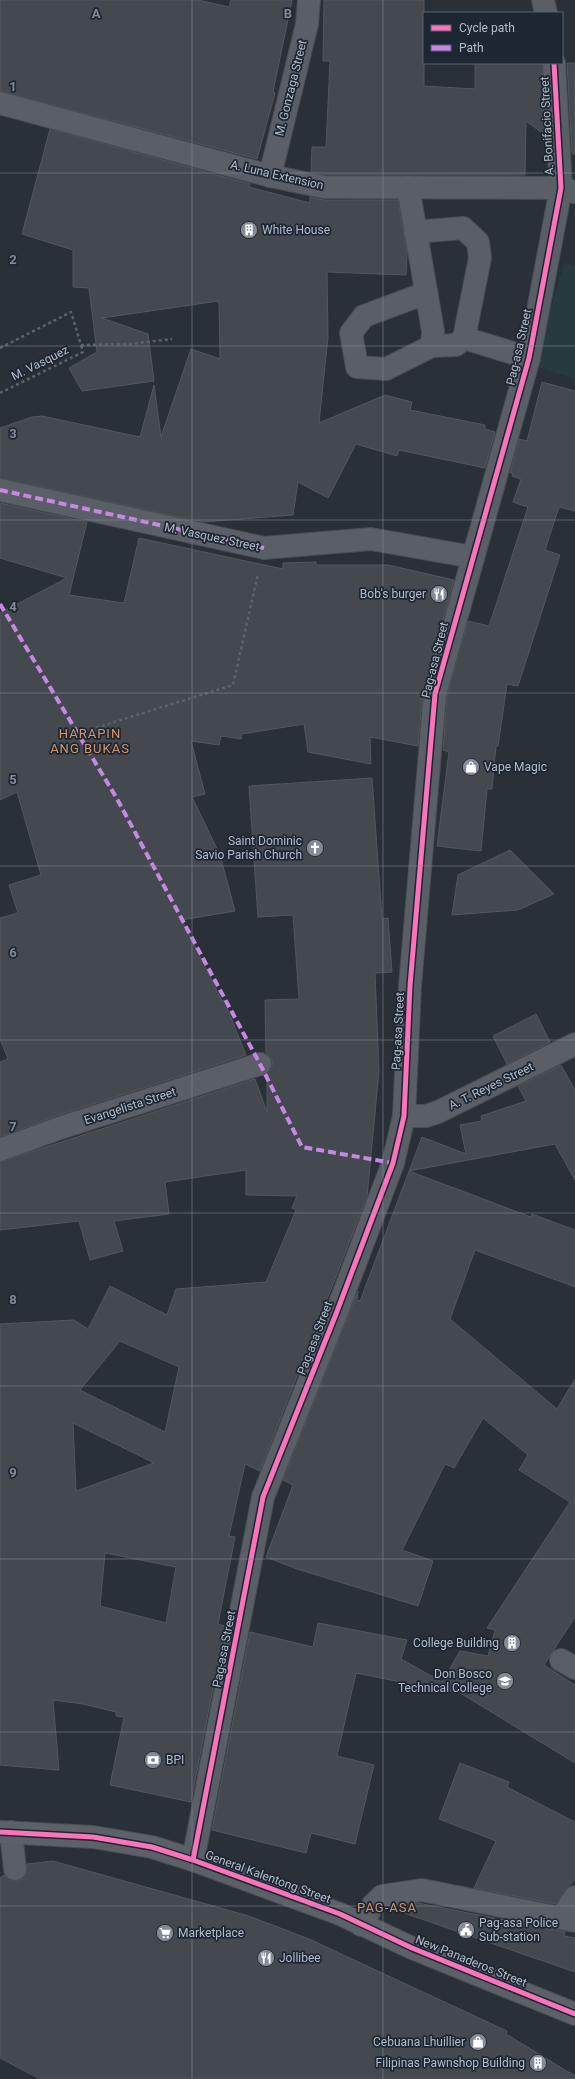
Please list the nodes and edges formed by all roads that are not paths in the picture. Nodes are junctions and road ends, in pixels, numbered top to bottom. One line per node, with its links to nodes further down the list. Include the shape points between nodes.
1 (309, 0): 6 (street, M. Gonzaga Street, via 307,24)
2 (544, 0): 3 (street)
3 (546, 12)
4 (554, 64): 8 (street, A. Bonifacio Street)
5 (0, 103): 6 (street, A. Luna Extension)
6 (270, 176): 7 (street, A. Luna Extension, via 324,187)
7 (408, 187): 8 (street, A. Luna Extension); 9 (street)
8 (568, 190): 13 (street, Pag-asa Street)
9 (415, 232): 10 (street); 11 (street, via 463,228 478,242 480,258)
10 (426, 293): 12 (street, via 433,331); 12 (street, via 364,316 351,334 357,367 386,369)
11 (464, 338): 12 (street, via 456,345); 13 (street)
12 (432, 346)
13 (529, 358): 15 (street, Pag-asa Street)
14 (0, 490): 15 (street, M. Vasquez Street, via 264,548 371,539)
15 (473, 557): 18 (street, Pag-asa Street, via 435,694 410,986)
16 (572, 1052): 18 (street, A. T. Reyes Street, via 438,1112 426,1116)
17 (260, 1064): 19 (street, Evangelista Street, via 60,1128)
18 (404, 1116): 21 (street, Pag-asa Street, via 393,1163 263,1497)
19 (0, 1150)
20 (5, 1832): 21 (main road, General Kalentong Street, via 93,1837 152,1847); 22 (street)
21 (193, 1860): 25 (main road, General Kalentong Street, via 340,1914)
22 (15, 1869)
23 (575, 1897): 24 (street)
24 (568, 1919): 25 (street, via 422,1890 382,1896 373,1905)
25 (361, 1925): 26 (main road, New Panaderos Street)
26 (575, 2014)

